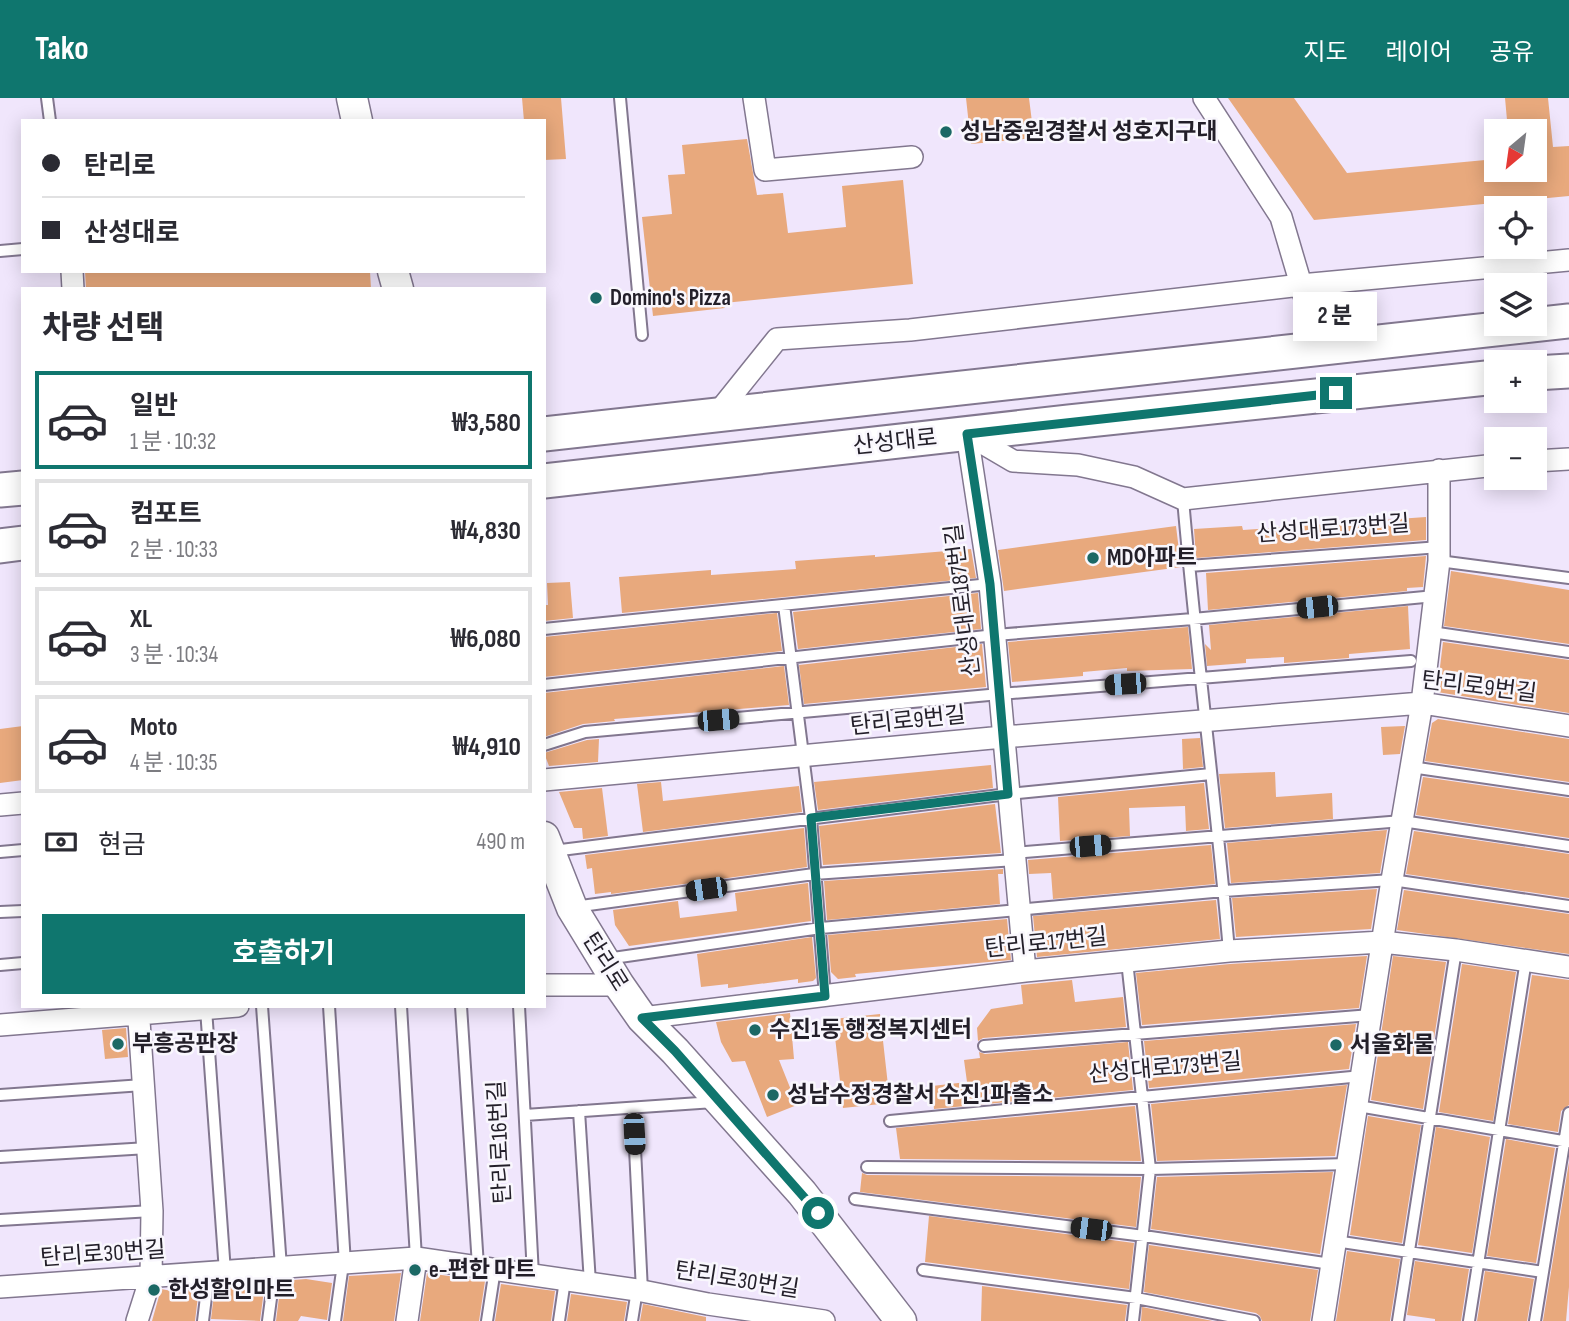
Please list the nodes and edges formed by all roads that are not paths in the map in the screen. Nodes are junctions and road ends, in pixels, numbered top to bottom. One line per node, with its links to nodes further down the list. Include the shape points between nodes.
1 (47, 98): 6 (lane)
2 (352, 98): 7 (main road)
3 (620, 98): 14 (lane)
4 (754, 98): 8 (street, via 765,170)
5 (1204, 98): 12 (street, via 1280,217)
6 (50, 119)
7 (357, 119)
8 (912, 157)
9 (21, 249): 10 (lane)
10 (0, 251)
11 (1569, 260): 12 (street)
12 (1301, 285): 15 (street); 19 (street, via 910,330 777,339)
13 (1569, 321): 15 (main road, 산성대로)
14 (642, 335)
15 (1320, 349): 19 (main road, 산성대로)
16 (1569, 371): 17 (main road)
17 (1547, 372)
18 (1484, 378): 21 (main road, 산성대로)
19 (716, 415): 20 (main road, 산성대로)
20 (546, 434)
21 (967, 434): 26 (main road, 산성대로); 29 (street, via 1013,461 1079,464 1134,477); 35 (street, 산성대로187번길)
22 (1569, 459): 23 (street)
23 (1547, 460)
24 (1484, 466): 25 (street)
25 (1440, 470): 29 (street); 32 (street, 산성대로173번길)
26 (552, 485)
27 (21, 488): 28 (main road)
28 (0, 490)
29 (1183, 499): 33 (lane)
30 (21, 543): 31 (main road)
31 (0, 546)
32 (1439, 554): 33 (lane, 산성대로173번길); 34 (lane); 36 (street, 산성대로173번길)
33 (1189, 566): 38 (lane)
34 (1569, 578)
35 (990, 584): 37 (lane); 41 (street, 산성대로187번길)
36 (1436, 596): 38 (lane); 40 (street, 산성대로173번길)
37 (784, 605): 39 (lane); 43 (lane)
38 (1193, 620): 41 (lane); 45 (lane)
39 (546, 629)
40 (1431, 632): 42 (lane); 48 (street, 산성대로173번길)
41 (995, 635): 43 (lane); 47 (street, 산성대로187번길)
42 (1569, 652)
43 (791, 658): 46 (lane); 49 (lane)
44 (1411, 661): 45 (lane)
45 (1200, 678): 47 (lane); 50 (lane)
46 (546, 685)
47 (999, 694): 49 (lane); 52 (street, 산성대로187번길)
48 (1422, 703): 50 (street, 탄리로9번길); 51 (street, 탄리로9번길); 55 (street, 산성대로173번길)
49 (797, 713): 53 (lane, via 585,732); 54 (lane)
50 (1207, 721): 52 (street, 탄리로9번길); 56 (lane)
51 (1569, 726)
52 (1003, 737): 54 (street, 탄리로9번길); 59 (street, 산성대로187번길)
53 (546, 744)
54 (803, 758): 57 (street, 탄리로9번길); 62 (lane)
55 (1411, 766): 58 (lane); 63 (street, 산성대로173번길)
56 (1211, 774): 59 (lane); 64 (lane)
57 (546, 780)
58 (1569, 790)
59 (1008, 794): 62 (lane); 68 (street, 산성대로187번길)
60 (21, 803): 61 (street)
61 (0, 805)
62 (811, 818): 69 (lane); 70 (lane)
63 (1402, 821): 64 (lane); 65 (lane); 71 (street, 산성대로173번길)
64 (1217, 835): 68 (lane); 72 (lane)
65 (1569, 846)
66 (21, 850): 67 (lane)
67 (0, 852)
68 (1014, 856): 70 (lane); 75 (street, 산성대로187번길)
69 (549, 857): 74 (main road, 탄리로)
70 (814, 874): 74 (lane); 78 (lane)
71 (1392, 880): 72 (lane); 73 (lane); 79 (street, 산성대로173번길)
72 (1224, 891): 75 (lane); 81 (lane)
73 (1569, 906)
74 (572, 908): 82 (main road, 탄리로)
75 (1019, 909): 78 (lane); 88 (street, 산성대로187번길)
76 (21, 911): 77 (lane)
77 (0, 912)
78 (821, 929): 82 (lane); 91 (lane)
79 (1382, 942): 80 (street, 탄리로17번길); 81 (street, 탄리로17번길); 100 (street, 산성대로173번길)
80 (1456, 950): 83 (street, 탄리로17번길); 115 (lane)
81 (1229, 951): 84 (street, 탄리로17번길)
82 (603, 959): 90 (main road, 탄리로)
83 (1526, 960): 87 (street, 탄리로17번길); 117 (lane)
84 (1127, 961): 88 (street, 탄리로17번길); 103 (lane)
85 (21, 963): 86 (lane)
86 (0, 965)
87 (1569, 967)
88 (1025, 971): 91 (street, 탄리로17번길)
89 (546, 985): 90 (street)
90 (619, 985): 101 (main road, 탄리로)
91 (825, 996): 101 (street, 탄리로17번길)
92 (222, 1008): 98 (street)
93 (262, 1008): 134 (lane)
94 (329, 1008): 132 (lane)
95 (401, 1008): 130 (lane)
96 (461, 1008): 135 (lane, 탄리로16번길)
97 (519, 1008): 114 (lane, 탄리로16번길)
98 (206, 1010): 99 (street); 137 (lane)
99 (138, 1011): 102 (street); 106 (street)
100 (1371, 1015): 103 (lane, 산성대로173번길); 105 (street, 산성대로173번길)
101 (642, 1018): 109 (main road, 탄리로)
102 (0, 1025)
103 (1135, 1034): 104 (lane, 산성대로173번길); 108 (lane)
104 (984, 1046)
105 (1362, 1076): 108 (lane, 산성대로173번길); 110 (street, 산성대로173번길)
106 (144, 1085): 107 (lane); 119 (street)
107 (0, 1095)
108 (1142, 1097): 116 (lane, 산성대로173번길); 123 (lane)
109 (721, 1102): 111 (lane); 157 (main road, 탄리로, via 802,1193)
110 (1358, 1106): 115 (lane); 121 (street, 산성대로173번길)
111 (633, 1108): 112 (lane); 144 (lane, 탄리로30번길)
112 (579, 1111): 114 (lane); 142 (lane)
113 (1569, 1113): 118 (lane)
114 (525, 1115): 139 (lane, 탄리로16번길)
115 (1432, 1118): 117 (lane); 129 (lane)
116 (890, 1121)
117 (1499, 1130): 118 (lane); 131 (lane)
118 (1567, 1141): 138 (lane)
119 (148, 1148): 120 (lane); 125 (street)
120 (0, 1157)
121 (1349, 1164): 123 (lane); 128 (street, 산성대로173번길)
122 (867, 1167): 123 (lane)
123 (1150, 1169): 127 (lane)
124 (855, 1199): 127 (lane)
125 (152, 1211): 126 (lane); 140 (street)
126 (0, 1220)
127 (1144, 1236): 133 (lane); 145 (lane)
128 (1335, 1241): 129 (lane); 133 (street, 산성대로173번길)
129 (1410, 1252): 131 (lane); 161 (lane)
130 (416, 1258): 132 (street, 탄리로30번길); 135 (street, 탄리로30번길); 152 (street)
131 (1478, 1263): 138 (lane); 162 (lane)
132 (344, 1264): 134 (street, 탄리로30번길); 151 (lane)
133 (1331, 1265): 160 (street, 산성대로173번길)
134 (278, 1268): 137 (street, 탄리로30번길); 150 (lane)
135 (487, 1268): 139 (street, 탄리로30번길); 153 (lane)
136 (923, 1270): 145 (lane)
137 (217, 1272): 140 (street, 탄리로30번길); 149 (lane)
138 (1543, 1272): 163 (lane)
139 (533, 1275): 141 (street, 탄리로30번길)
140 (151, 1277): 143 (street, 탄리로30번길); 148 (street)
141 (565, 1280): 142 (street, 탄리로30번길); 154 (lane)
142 (590, 1283): 144 (street, 탄리로30번길)
143 (0, 1287)
144 (639, 1290): 146 (street, 탄리로30번길); 155 (lane, 탄리로30번길)
145 (1136, 1298): 158 (lane); 159 (lane)
146 (707, 1312): 147 (street, 탄리로30번길)
147 (777, 1318): 156 (street, 탄리로30번길)
148 (137, 1321)
149 (203, 1321)
150 (268, 1321)
151 (335, 1321)
152 (407, 1321)
153 (487, 1321)
154 (559, 1321)
155 (632, 1321)
156 (824, 1321)
157 (901, 1321)
158 (1133, 1321)
159 (1254, 1321)
160 (1323, 1321)
161 (1398, 1321)
162 (1469, 1321)
163 (1535, 1321)

